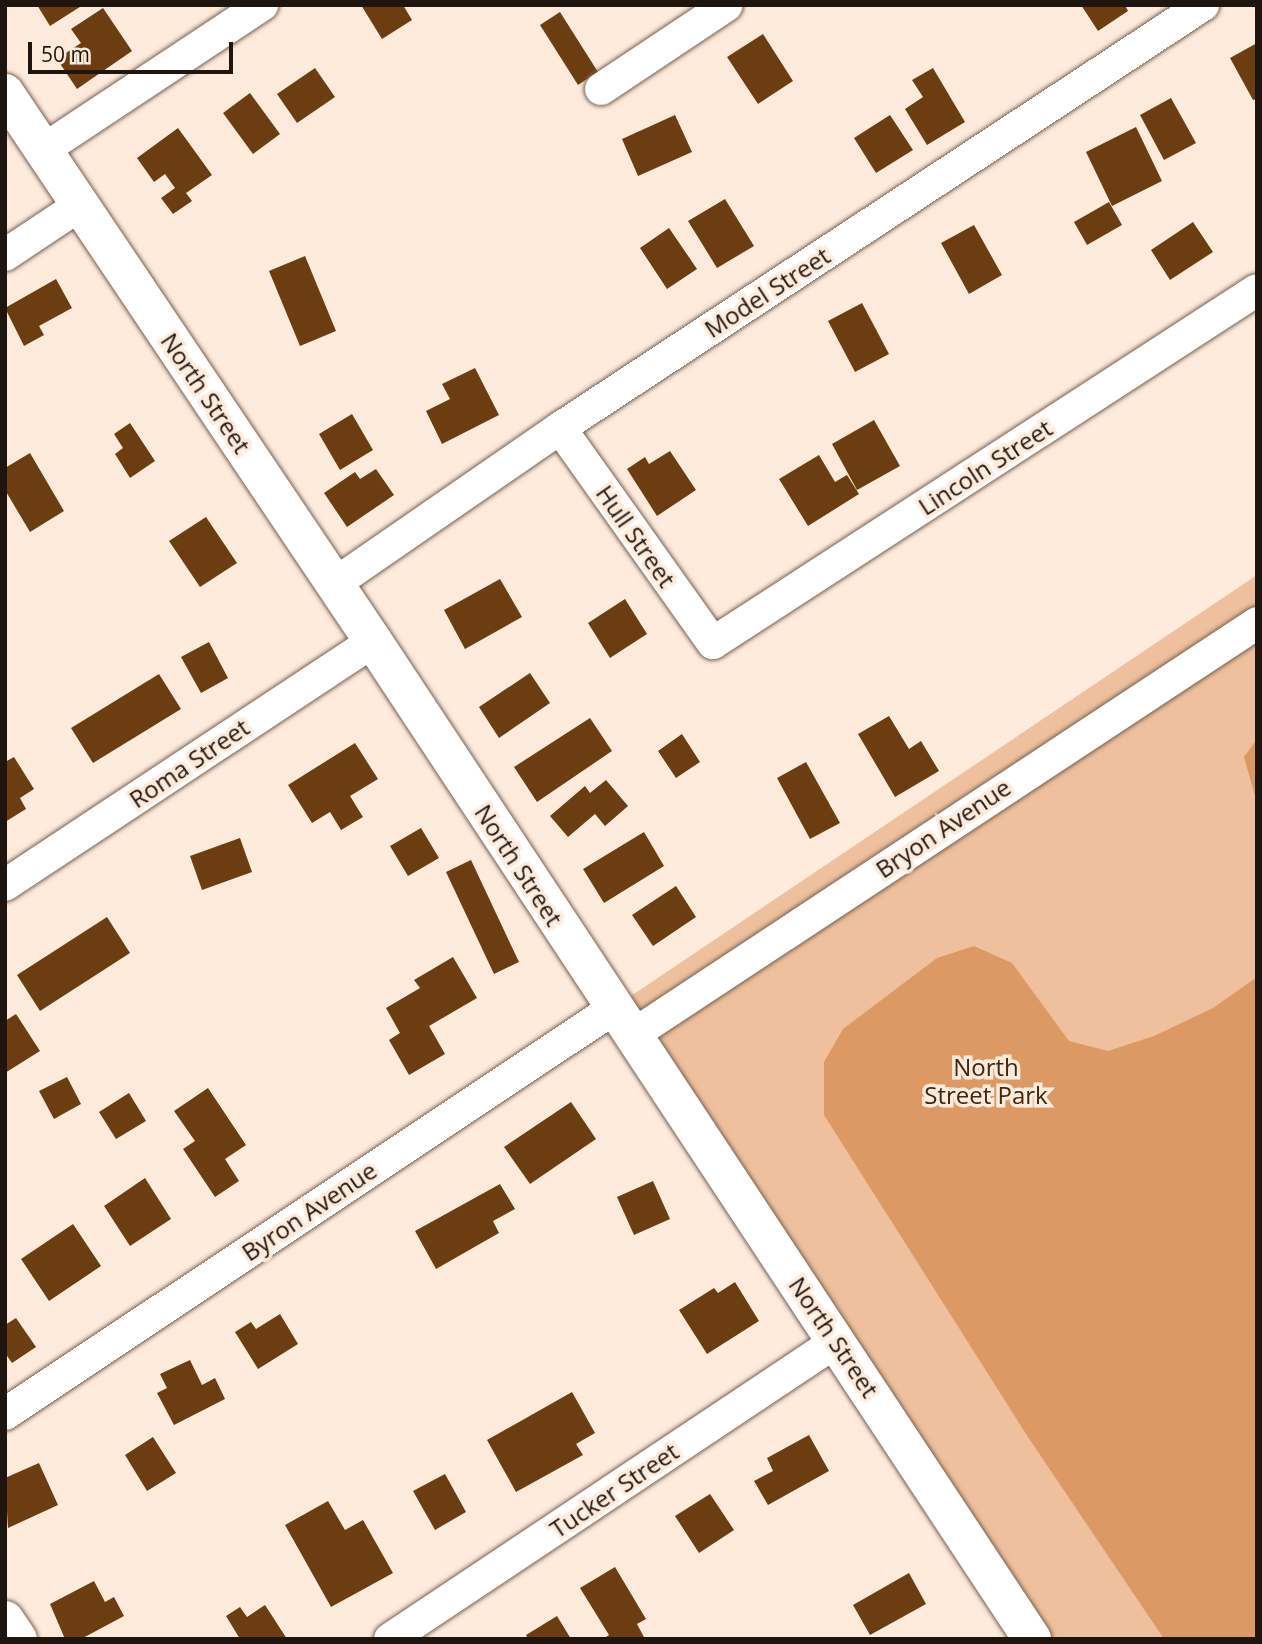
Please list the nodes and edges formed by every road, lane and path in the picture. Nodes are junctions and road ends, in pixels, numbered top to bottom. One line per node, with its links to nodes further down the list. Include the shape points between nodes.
1 (262, 5): 6 (street)
2 (727, 5): 4 (street)
3 (1203, 5): 10 (street, Model Street)
4 (601, 89)
5 (5, 93): 6 (street, North Street)
6 (43, 150): 7 (street, North Street)
7 (80, 205): 8 (street); 11 (street, North Street)
8 (5, 255)
9 (1257, 290): 14 (street, Lincoln Street)
10 (560, 428): 11 (street, Model Street); 14 (street, Hull Street)
11 (334, 584): 13 (street, North Street)
12 (1257, 623): 16 (street, Bryon Avenue)
13 (373, 641): 15 (street, Roma Street); 16 (street, North Street)
14 (713, 643)
15 (5, 885)
16 (622, 1023): 17 (street, North Street); 18 (street, Byron Avenue)
17 (837, 1341): 21 (street, Tucker Street); 22 (street, North Street)
18 (5, 1414)
19 (5, 1620): 20 (street)
20 (18, 1639)
21 (390, 1639)
22 (1032, 1639)

